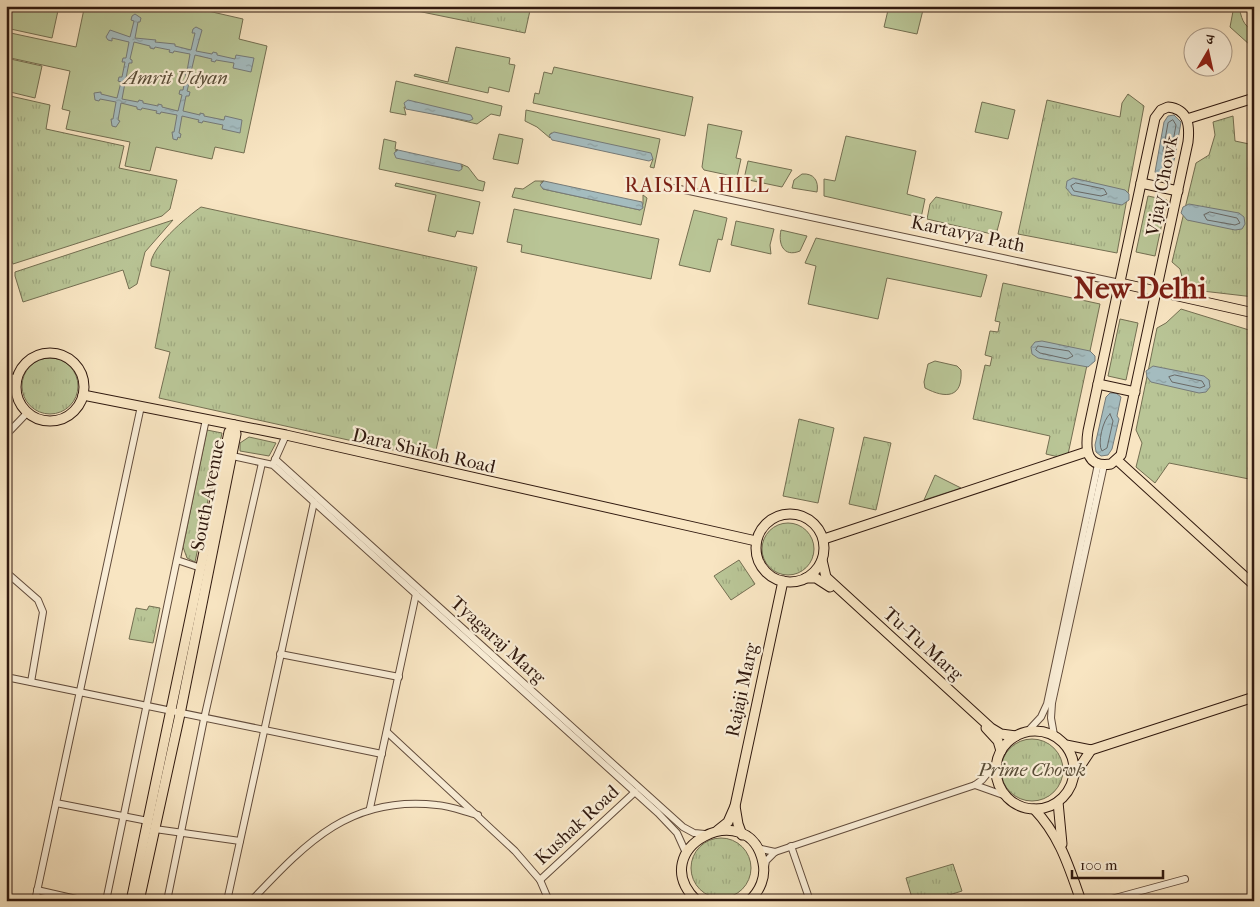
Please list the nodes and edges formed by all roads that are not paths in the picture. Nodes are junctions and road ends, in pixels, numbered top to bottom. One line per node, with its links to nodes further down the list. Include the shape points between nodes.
1 (1254, 98): 2 (main road)
2 (1187, 119): 3 (main road, Vijay Chowk, via 1178,108 1168,107 1158,114); 5 (main road, Vijay Chowk, via 1190,130)
3 (1142, 183): 5 (main road); 6 (main road, Vijay Chowk)
4 (675, 188): 6 (street, Kartavya Path)
5 (1178, 191): 7 (main road, Vijay Chowk)
6 (1120, 283): 7 (main road, Kartavya Path); 11 (main road, Vijay Chowk)
7 (1156, 292): 8 (main road, Kartavya Path); 12 (main road, Vijay Chowk)
8 (1254, 313)
9 (6, 378): 10 (main road)
10 (16, 380): 13 (main road, via 32,357 54,353 69,358 79,369 84,382); 15 (main road, via 17,398)
11 (1098, 384): 12 (main road); 20 (main road, Vijay Chowk)
12 (1135, 392): 22 (main road, Vijay Chowk, via 1123,448)
13 (83, 395): 14 (main road, Dara Shikoh Road); 15 (main road, via 75,410 60,420 42,421)
14 (141, 406): 16 (main road, Dara Shikoh Road); 41 (street)
15 (27, 413): 18 (street)
16 (206, 419): 17 (main road, Dara Shikoh Road); 29 (street)
17 (234, 425): 19 (main road, Dara Shikoh Road); 21 (main road, South Avenue, via 236,434)
18 (6, 435)
19 (286, 435): 24 (street); 28 (main road, Dara Shikoh Road)
20 (1086, 452): 25 (main road, via 1092,461); 27 (main road)
21 (228, 455): 23 (street, Tyagaraj Marg); 31 (main road, South Avenue); 45 (main road, South Avenue)
22 (1117, 460): 25 (main road); 35 (main road)
23 (262, 462): 24 (street, Tyagaraj Marg); 46 (street)
24 (274, 462): 26 (street, Tyagaraj Marg); 72 (street, Tyagaraj Marg, via 683,827)
25 (1101, 464): 49 (street, via 1047,704 1041,717); 50 (street, via 1052,704)
26 (314, 502): 36 (street, Tyagaraj Marg); 37 (street)
27 (824, 539): 28 (main road, via 817,524 807,517 789,513 764,525); 30 (main road)
28 (756, 541): 34 (main road, via 759,563 769,575)
29 (177, 560): 31 (street); 43 (street)
30 (822, 560): 33 (main road); 51 (main road, Tu-Tu Marg, via 826,577 991,728 1001,734)
31 (201, 568): 44 (main road, South Avenue)
32 (6, 572): 40 (street, via 38,600 43,612)
33 (806, 578): 34 (main road, via 795,582); 53 (main road, Tu-Tu Marg, via 816,578 829,586 992,734)
34 (783, 581): 63 (main road, Rajaji Marg)
35 (1254, 585)
36 (416, 594): 39 (street); 59 (street, Tyagaraj Marg)
37 (280, 654): 39 (street); 47 (street)
38 (6, 677): 40 (street)
39 (399, 677): 48 (street)
40 (31, 682): 41 (street)
41 (79, 693): 43 (street); 62 (street)
42 (1254, 697): 54 (main road)
43 (147, 707): 44 (street); 67 (street)
44 (171, 712): 45 (street); 68 (main road, South Avenue)
45 (180, 714): 46 (street); 69 (main road, South Avenue)
46 (204, 719): 47 (street); 71 (street)
47 (262, 731): 55 (street); 74 (street)
48 (387, 732): 55 (street); 66 (street)
49 (1027, 732): 50 (main road, via 1041,731); 51 (main road)
50 (1054, 735): 52 (main road)
51 (1016, 736): 53 (main road)
52 (1066, 745): 54 (main road); 57 (main road)
53 (1001, 750): 56 (main road)
54 (1091, 750): 57 (main road)
55 (382, 754): 64 (street)
56 (997, 762): 58 (street); 60 (main road, via 996,776)
57 (1075, 774): 61 (main road, via 1070,790)
58 (975, 784): 60 (street); 75 (street)
59 (635, 792): 79 (street, Tyagaraj Marg, via 677,833); 82 (street, Kushak Road)
60 (1006, 796): 65 (main road, via 1024,808)
61 (1058, 802): 65 (main road, via 1047,808); 77 (main road)
62 (56, 803): 67 (street); 83 (street)
63 (735, 806): 70 (main road, Rajaji Marg, via 728,822); 73 (main road, Rajaji Marg)
64 (370, 808): 66 (street, via 407,803 438,805); 91 (street, via 344,819 315,839)
65 (1034, 809): 77 (main road, via 1048,824)
66 (478, 815): 82 (street, via 516,851)
67 (124, 817): 68 (street); 86 (street)
68 (148, 821): 87 (main road, South Avenue)
69 (155, 829): 71 (street); 88 (main road, South Avenue)
70 (718, 830): 72 (main road); 73 (main road)
71 (182, 833): 74 (street); 89 (street)
72 (705, 834): 79 (main road)
73 (742, 835): 76 (main road)
74 (240, 841): 90 (street)
75 (791, 846): 78 (street); 95 (street)
76 (757, 848): 78 (street); 80 (main road)
77 (1063, 849): 96 (main road)
78 (775, 852): 80 (street, via 766,861)
79 (686, 853): 93 (main road, via 684,881)
80 (764, 870): 94 (main road, via 761,885)
81 (1185, 879): 97 (street)
82 (540, 880): 92 (street)
83 (37, 890): 84 (street); 85 (street)
84 (35, 901)
85 (86, 901)
86 (106, 901)
87 (131, 901)
88 (139, 901)
89 (167, 901)
90 (227, 901)
91 (251, 901)
92 (549, 901)
93 (697, 901)
94 (749, 901)
95 (810, 901)
96 (1081, 901)
97 (1104, 901)

